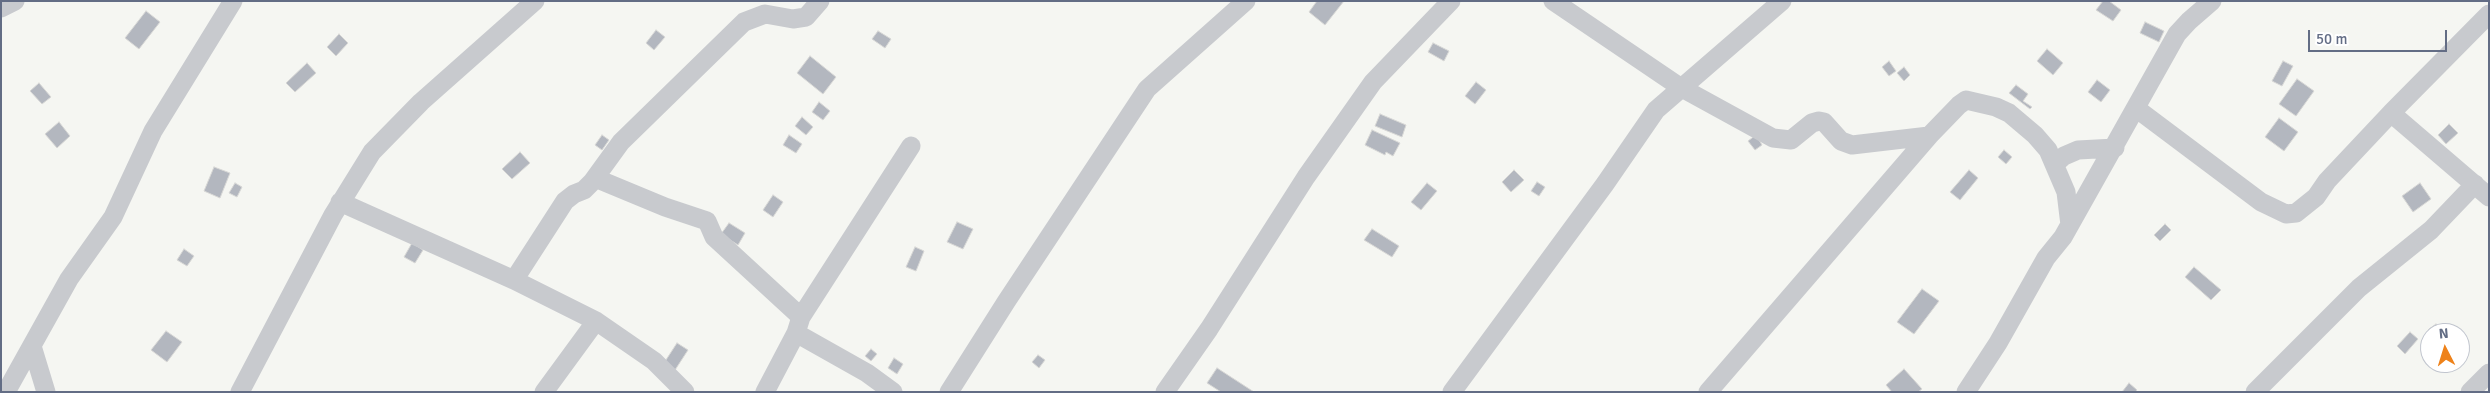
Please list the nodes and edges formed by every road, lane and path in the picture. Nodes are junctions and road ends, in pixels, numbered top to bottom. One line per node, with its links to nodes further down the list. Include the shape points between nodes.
1 (15, 1): 10 (street)
2 (234, 1): 27 (street, via 153,131 113,217 69,279)
3 (535, 1): 22 (street, via 421,102 372,152)
4 (820, 1): 19 (street, via 806,17 799,19 764,14 744,22 621,142)
5 (1246, 1): 36 (street, via 1147,89)
6 (1450, 1): 37 (street, via 1373,82 1300,184 1209,329)
7 (1553, 1): 12 (street)
8 (1782, 1): 12 (street)
9 (2212, 1): 13 (street, via 2177,34)
10 (1, 8)
11 (2489, 14): 14 (street)
12 (1680, 87): 15 (street, via 1773,138 1791,140 1819,121 1824,122 1842,141 1852,145); 38 (street, via 1656,110)
13 (2137, 109): 14 (street, via 2261,202 2286,214 2296,213 2316,197); 17 (street)
14 (2391, 113): 20 (street)
15 (1930, 136): 18 (street, via 1962,102 1982,103 2003,110 2022,124 2048,150); 39 (street)
16 (911, 146): 26 (street)
17 (2115, 148): 18 (street, via 2078,150); 23 (street)
18 (2055, 164): 23 (street, via 2066,192)
19 (595, 178): 24 (street, via 584,190 565,201); 26 (street, via 707,221 714,237)
20 (2475, 184): 21 (street); 41 (street, via 2431,230 2359,288)
21 (2489, 197)
22 (340, 202): 24 (street); 31 (street)
23 (2070, 224): 40 (street, via 2046,258)
24 (514, 280): 25 (street)
25 (596, 321): 32 (street); 33 (street, via 654,361)
26 (799, 325): 34 (street); 35 (street)
27 (32, 346): 29 (street); 30 (street)
28 (2489, 373): 42 (street)
29 (6, 392)
30 (46, 392)
31 (240, 392)
32 (544, 392)
33 (685, 392)
34 (765, 392)
35 (893, 392)
36 (950, 392)
37 (1165, 392)
38 (1452, 392)
39 (1708, 392)
40 (1966, 392)
41 (2255, 392)
42 (2470, 392)

